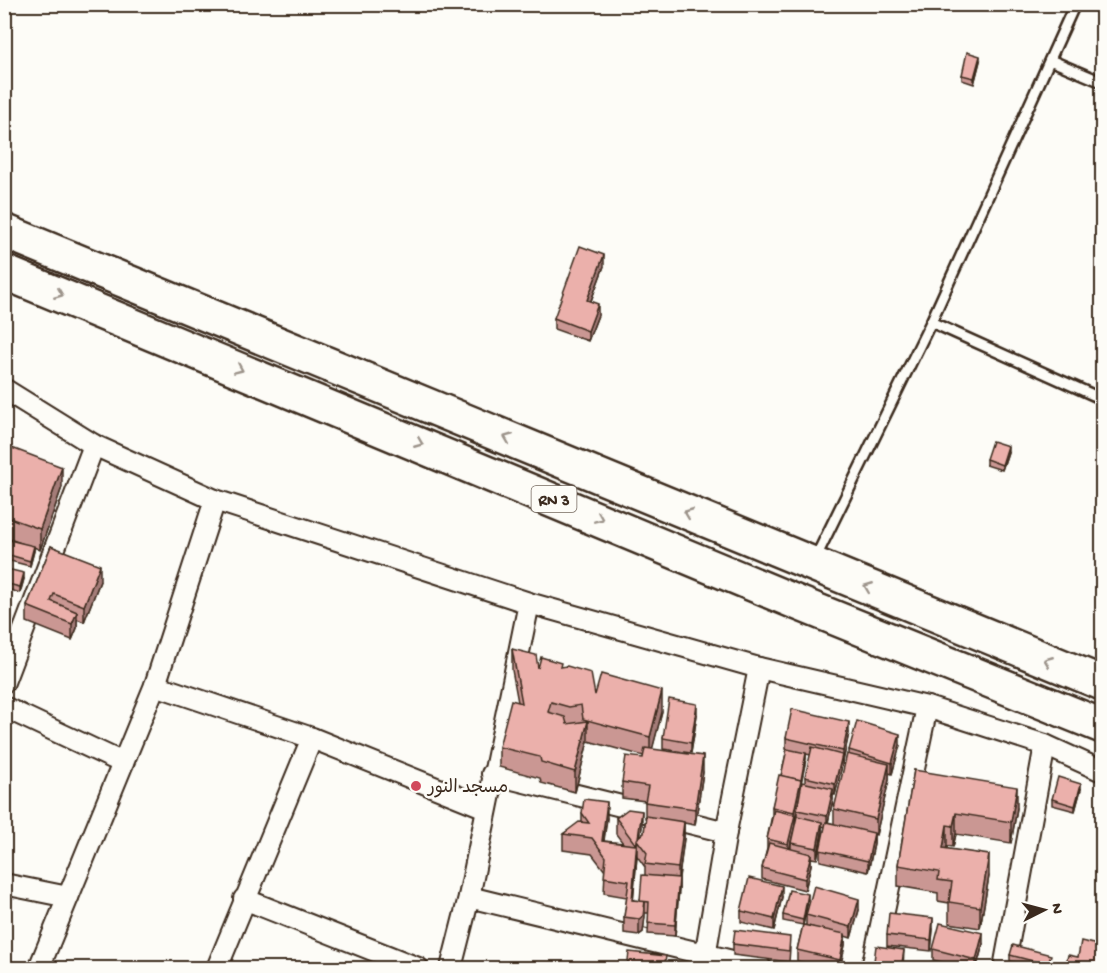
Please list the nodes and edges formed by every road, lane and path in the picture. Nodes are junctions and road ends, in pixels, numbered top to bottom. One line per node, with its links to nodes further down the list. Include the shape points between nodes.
1 (1075, 4): 2 (lane)
2 (1050, 60): 3 (lane); 6 (lane)
3 (1102, 82)
4 (4, 231): 11 (highway, RN 3, one-way to 4)
5 (4, 272): 19 (highway, RN 3, one-way to 19)
6 (931, 322): 8 (lane); 11 (lane)
7 (4, 389): 9 (street)
8 (1102, 399)
9 (94, 445): 10 (street); 14 (street)
10 (215, 500): 12 (street); 16 (street)
11 (812, 564): 15 (highway, RN 3, one-way to 11)
12 (529, 603): 13 (street); 24 (street)
13 (759, 668): 18 (street); 26 (street)
14 (4, 682)
15 (1102, 684)
16 (155, 685): 20 (street); 22 (street)
17 (4, 707): 22 (street)
18 (927, 707): 21 (street); 37 (street)
19 (1102, 726)
20 (312, 738): 25 (street); 30 (street)
21 (1045, 745): 23 (street); 38 (street)
22 (123, 763): 28 (street)
23 (1102, 771)
24 (492, 774): 25 (street); 26 (street)
25 (486, 808): 29 (street)
26 (726, 832): 31 (street)
27 (4, 884): 28 (street)
28 (68, 897): 32 (street)
29 (469, 897): 31 (street); 35 (street)
30 (244, 899): 33 (street); 34 (street)
31 (704, 961): 36 (street)
32 (39, 969)
33 (217, 969)
34 (418, 969)
35 (451, 969)
36 (761, 969)
37 (872, 969)
38 (1004, 969)

